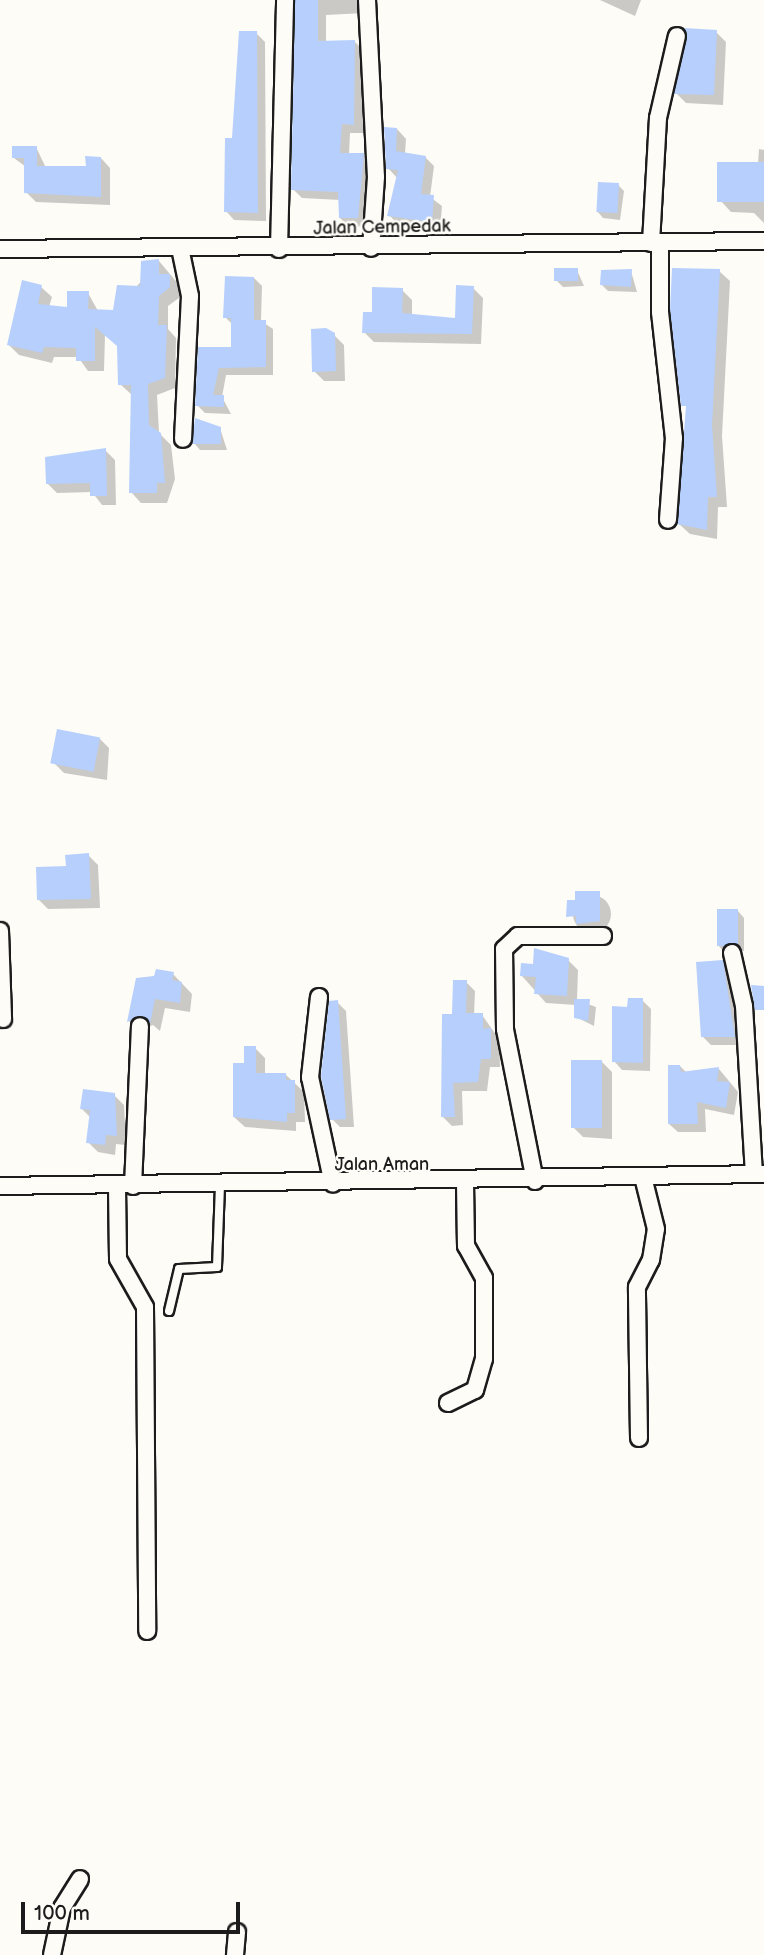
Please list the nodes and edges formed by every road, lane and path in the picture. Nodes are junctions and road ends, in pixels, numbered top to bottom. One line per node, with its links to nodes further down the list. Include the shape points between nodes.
1 (285, 0): 9 (street)
2 (367, 0): 8 (street, via 376,177)
3 (677, 36): 5 (street, via 658,118)
4 (764, 241): 5 (street, Jalan Cempedak)
5 (655, 243): 8 (street, Jalan Cempedak); 11 (street, via 674,438)
6 (0, 248): 7 (street, Jalan Cempedak)
7 (180, 248): 9 (street, Jalan Cempedak); 10 (street, via 190,296)
8 (371, 248): 9 (street, Jalan Cempedak)
9 (279, 249)
10 (183, 439)
11 (668, 520)
12 (0, 931): 16 (street)
13 (603, 936): 20 (street, via 518,936 504,949 505,1029)
14 (732, 953): 18 (street, via 744,1006)
15 (319, 997): 22 (street, via 310,1087)
16 (2, 1019)
17 (140, 1026): 25 (street)
18 (759, 1174): 19 (street, Jalan Aman)
19 (643, 1177): 20 (street, Jalan Aman); 28 (street, via 656,1230 651,1260 636,1287)
20 (536, 1181): 21 (street, Jalan Aman)
21 (465, 1183): 22 (street, Jalan Aman); 27 (street, via 466,1246 484,1278 484,1359 475,1390)
22 (333, 1184): 23 (street, Jalan Aman)
23 (220, 1185): 25 (street, Jalan Aman); 26 (lane, via 217,1267 179,1269)
24 (0, 1186): 25 (street, Jalan Aman)
25 (125, 1186): 29 (street, via 118,1259 145,1307)
26 (169, 1311)
27 (448, 1403)
28 (639, 1438)
29 (147, 1630)
30 (80, 1878): 32 (street, via 62,1908)
31 (237, 1932): 33 (street)
32 (52, 1955)
33 (236, 1955)

